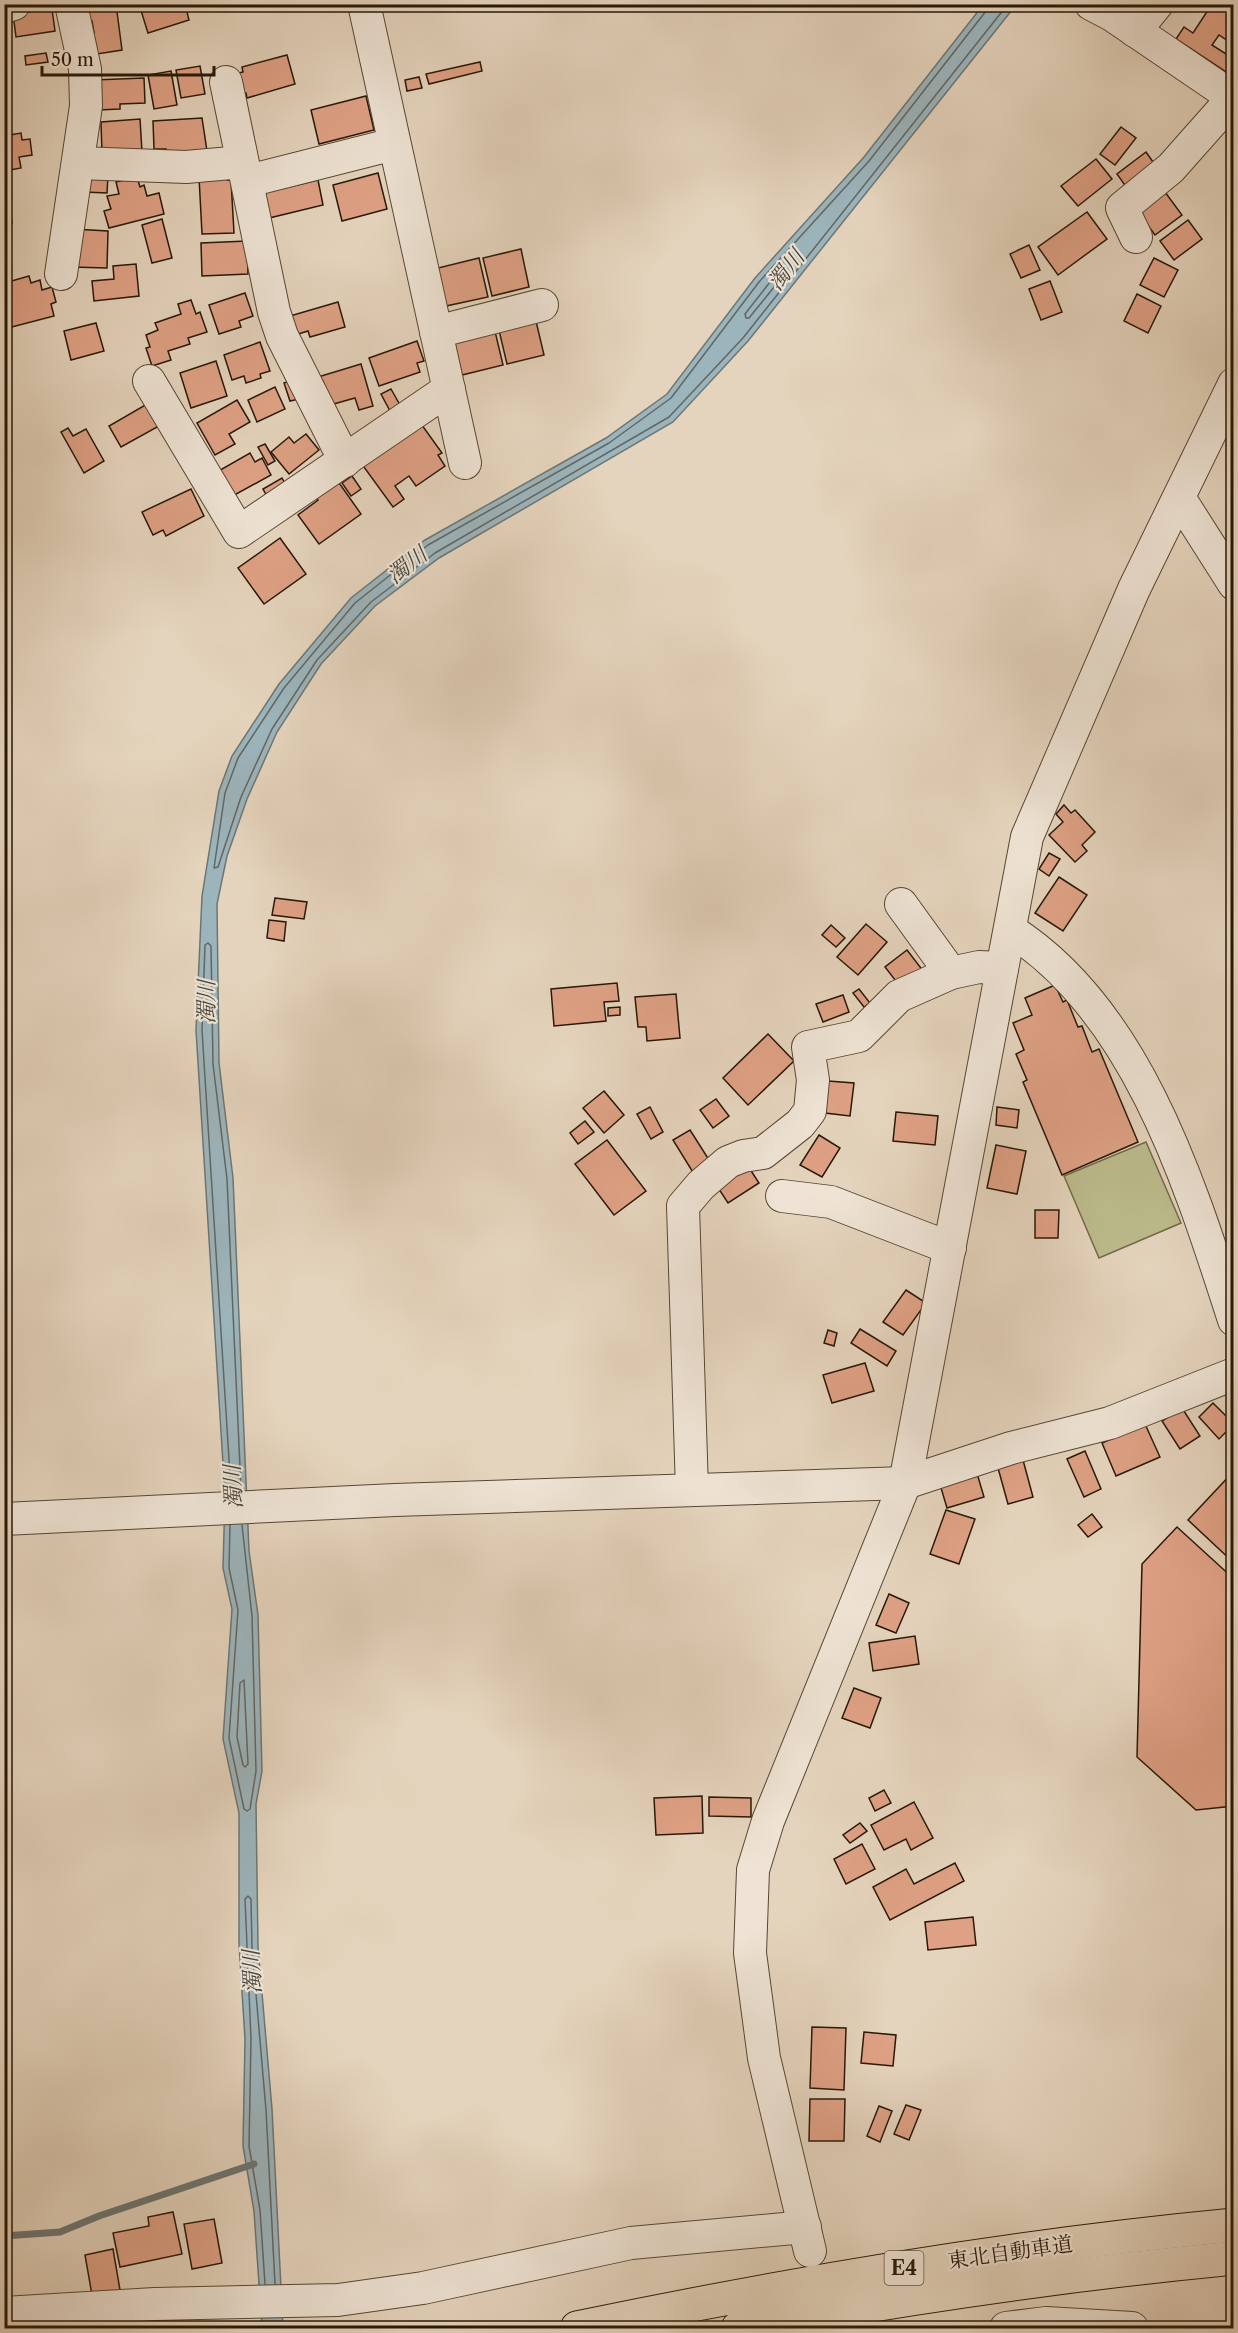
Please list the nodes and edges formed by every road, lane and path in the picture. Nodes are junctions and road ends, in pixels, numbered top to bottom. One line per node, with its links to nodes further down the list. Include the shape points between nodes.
1 (14, 4): 6 (street)
2 (70, 4): 11 (street, via 85,69 87,106)
3 (364, 4): 10 (street)
4 (1091, 4): 7 (street)
5 (1157, 4): 7 (street)
6 (4, 7)
7 (1136, 31): 9 (street)
8 (226, 82): 12 (street)
9 (1233, 98): 13 (street, via 1171,168 1122,208)
10 (394, 144): 12 (street); 16 (street)
11 (79, 163): 12 (street); 14 (street)
12 (245, 172): 20 (street, via 277,320)
13 (1136, 237)
14 (61, 274)
15 (542, 305): 16 (street)
16 (436, 333): 19 (street)
17 (149, 381): 20 (street, via 239,532)
18 (1233, 384): 22 (street)
19 (449, 389): 20 (street); 21 (street)
20 (345, 462)
21 (465, 463)
22 (1180, 499): 23 (street); 25 (street, via 1134,589 1041,799 1027,837)
23 (1233, 584)
24 (901, 904): 27 (street)
25 (1010, 930): 26 (street); 30 (street, via 1057,964 1101,1016 1146,1090 1186,1179)
26 (1002, 968): 27 (street, via 979,967); 29 (street)
27 (951, 973): 33 (street, via 899,996 859,1036 808,1047 813,1080 810,1112 763,1153 728,1162 683,1206)
28 (782, 1196): 29 (street, via 831,1202)
29 (950, 1248): 32 (street)
30 (1233, 1320)
31 (1233, 1374): 32 (street, via 1110,1423 1011,1448)
32 (905, 1483): 33 (street); 37 (street, via 768,1821 753,1870 750,1953 764,2058 808,2239 632,2243 423,2288 338,2300 155,2304)
33 (692, 1490): 34 (street)
34 (4, 1519)
35 (1233, 2225): 38 (highway, 東北自動車道 / E4, via 1124,2235 909,2267)
36 (1233, 2258): 39 (highway, 東北自動車道 / E4, via 892,2300)
37 (4, 2313)
38 (577, 2328)
39 (738, 2328)
40 (1006, 2328): 41 (street, via 1046,2323)
41 (1132, 2328)

